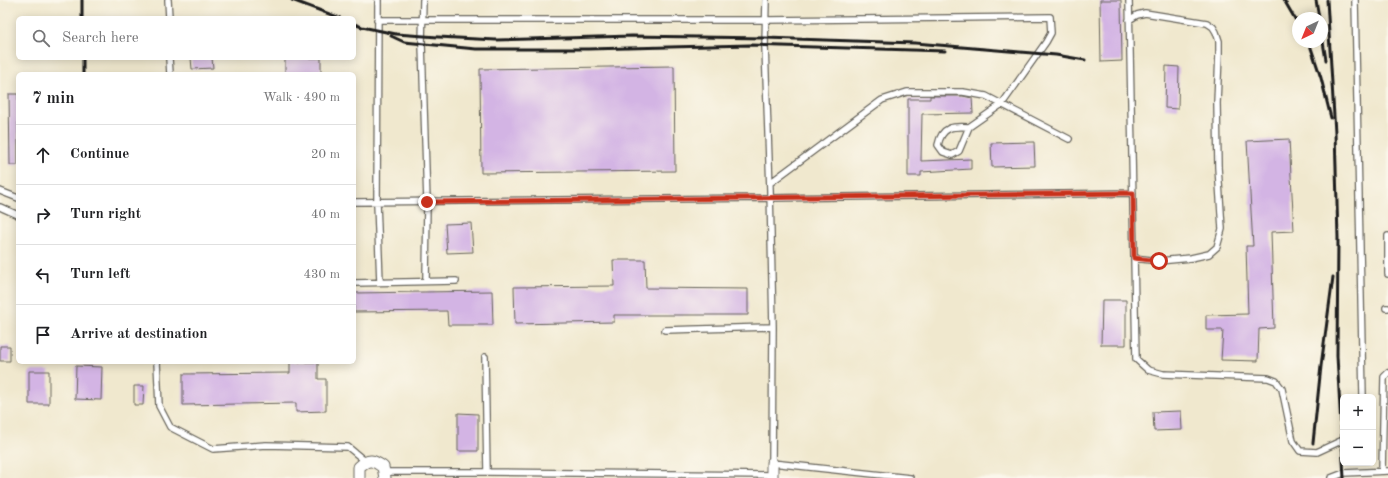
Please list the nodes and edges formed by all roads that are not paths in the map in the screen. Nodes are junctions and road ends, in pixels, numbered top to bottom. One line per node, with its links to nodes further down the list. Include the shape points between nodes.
1 (168, 0): 7 (lane)
2 (378, 0): 8 (lane)
3 (423, 0): 9 (lane)
4 (766, 0): 10 (lane)
5 (1129, 0): 11 (lane)
6 (1355, 0): 40 (lane)
7 (169, 16)
8 (377, 20): 9 (lane); 24 (lane)
9 (423, 20): 10 (lane); 23 (lane)
10 (766, 20): 14 (lane, via 1050,17 1050,33 1046,42); 17 (lane)
11 (1129, 20): 19 (lane); 29 (lane, via 1145,12 1207,23 1213,27 1219,41 1218,166 1222,228 1217,247 1209,254 1191,258 1159,261)
12 (169, 60): 13 (lane)
13 (170, 72)
14 (1002, 104): 15 (lane); 16 (lane); 17 (lane, via 986,96 963,92 907,92 882,100)
15 (970, 128): 15 (lane, via 959,151 952,154 943,152 938,146 946,130 955,126)
16 (1069, 139)
17 (770, 183): 21 (lane)
18 (0, 191): 20 (lane)
19 (1133, 193): 21 (lane); 29 (lane)
20 (16, 197)
21 (770, 198): 23 (lane); 35 (lane)
22 (356, 202): 24 (lane)
23 (427, 202): 24 (lane); 31 (lane)
24 (377, 203): 33 (lane)
25 (0, 207): 26 (lane)
26 (16, 214)
27 (1388, 236): 28 (lane)
28 (1388, 255): 30 (lane)
29 (1134, 258): 41 (lane, via 1136,359 1148,370 1163,374 1268,378 1282,389 1293,441 1300,450 1317,452)
30 (1388, 274)
31 (426, 281): 32 (lane); 33 (lane)
32 (456, 281)
33 (380, 282): 34 (lane)
34 (356, 283)
35 (773, 327): 36 (lane); 42 (lane)
36 (665, 330)
37 (485, 357): 45 (lane)
38 (157, 364): 43 (lane, via 159,406 170,427 213,449 266,446 348,447)
39 (1388, 373): 44 (lane, via 1384,377)
40 (1363, 394)
41 (1340, 441)
42 (772, 464): 47 (street); 48 (lane)
43 (361, 469): 46 (street, via 373,460 383,467)
44 (1385, 471): 49 (lane, via 1344,473)
45 (487, 472): 46 (lane); 47 (lane)
46 (385, 475)
47 (772, 477)
48 (910, 478)
49 (1331, 478)

